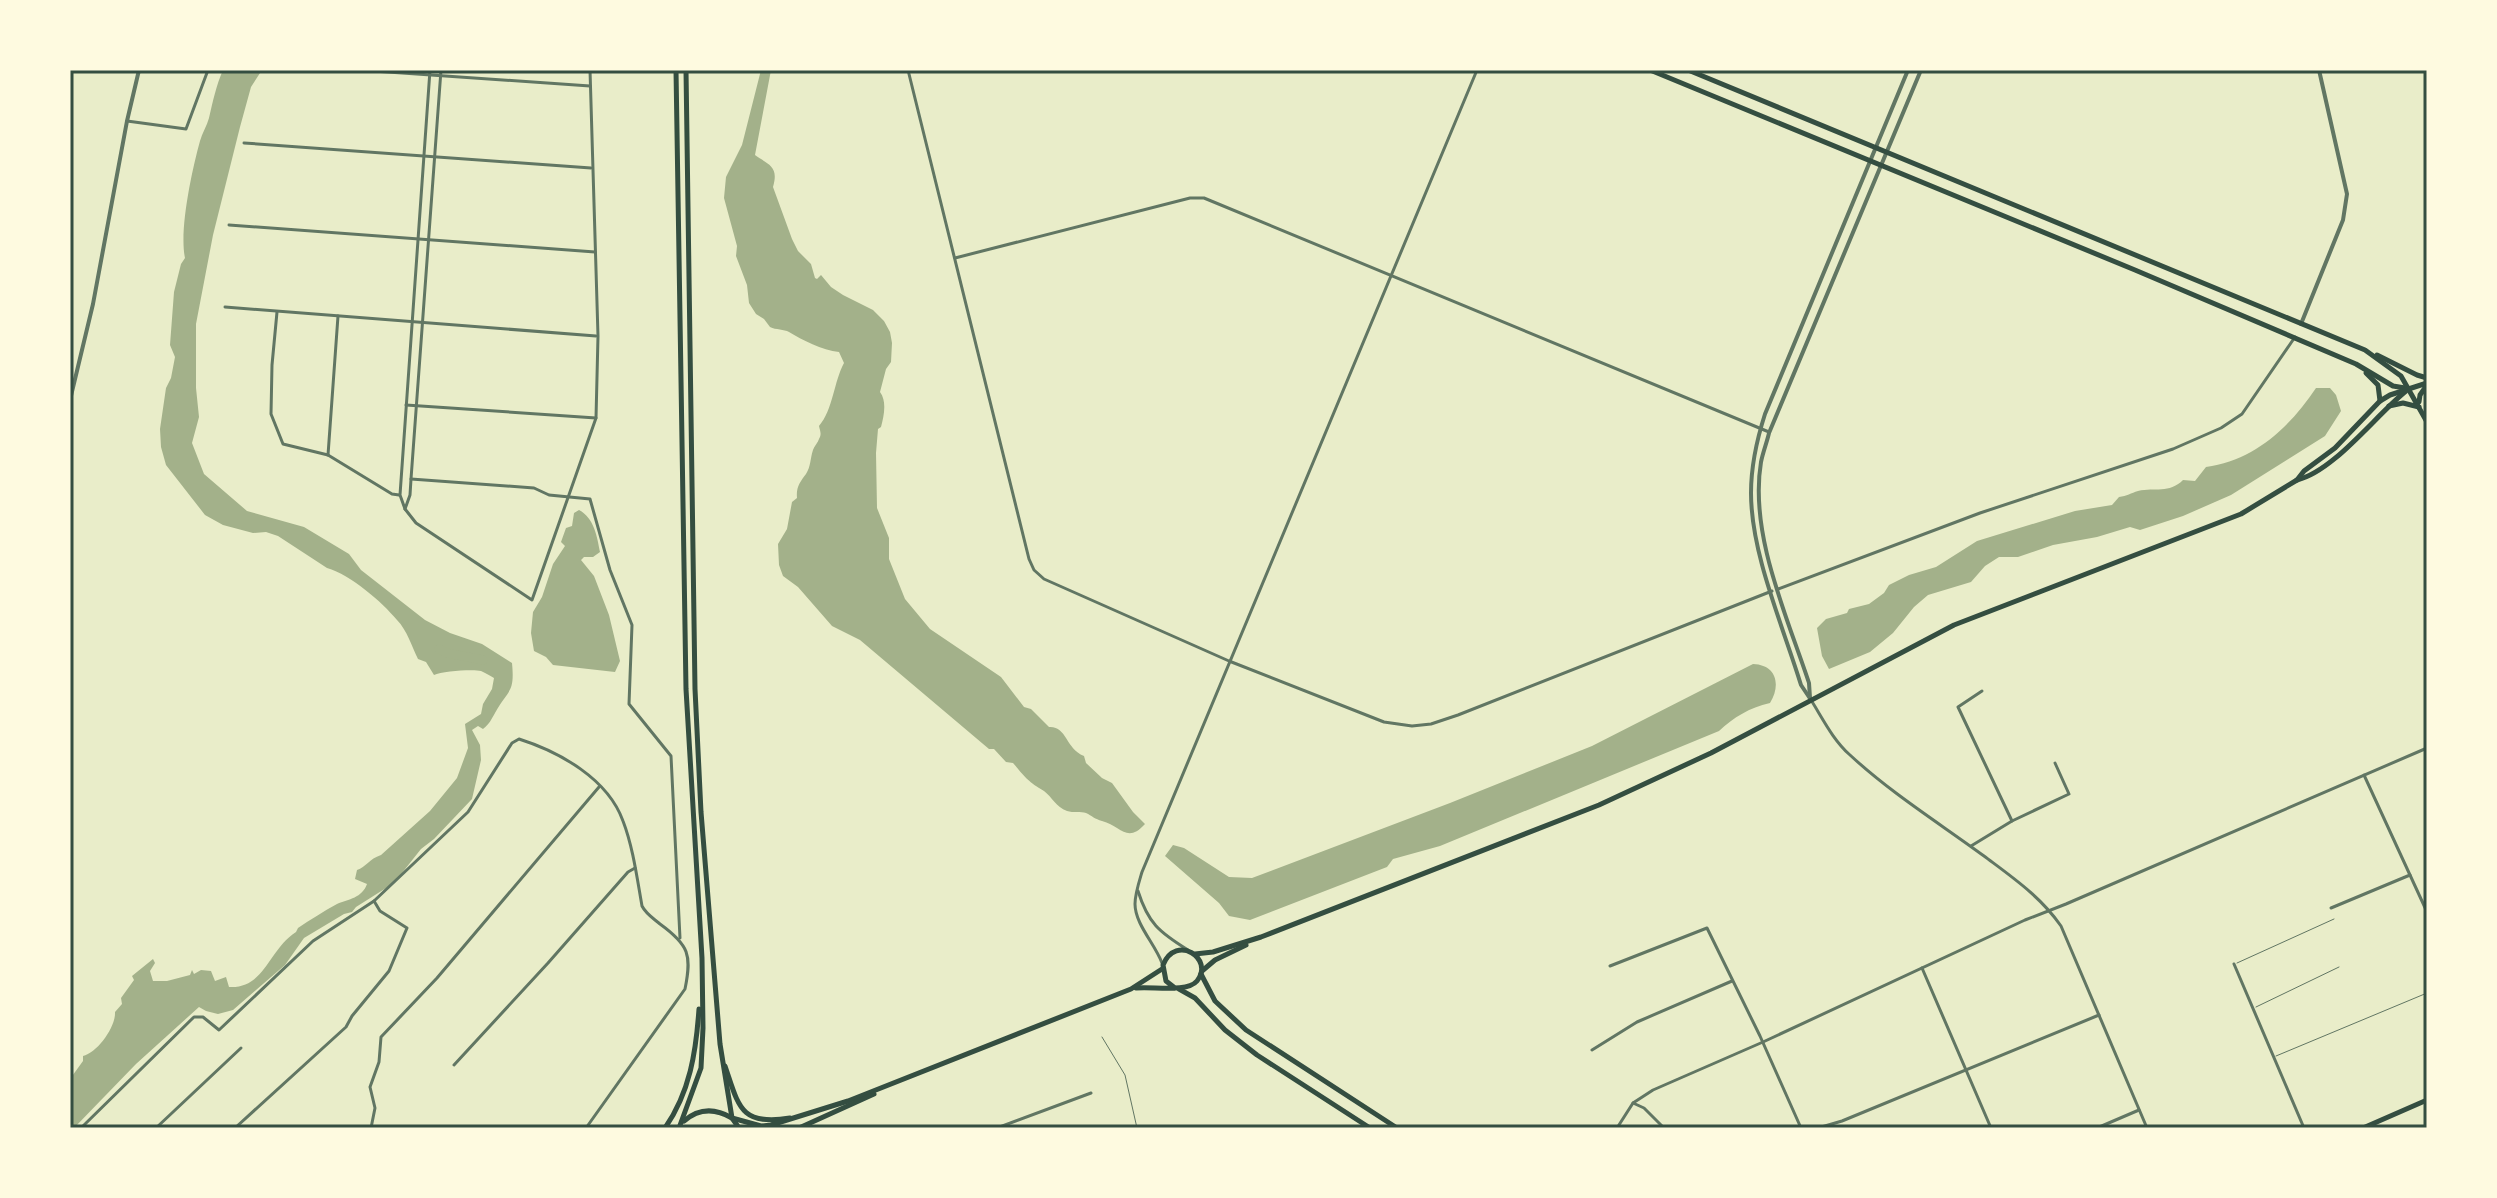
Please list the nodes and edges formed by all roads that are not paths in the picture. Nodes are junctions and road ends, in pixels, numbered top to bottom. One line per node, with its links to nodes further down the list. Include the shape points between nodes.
1 (139, 70): 18 (street)
2 (208, 70): 18 (street, via 186,129)
3 (359, 70): 15 (street)
4 (441, 70): 16 (street)
5 (590, 70): 17 (street)
6 (676, 70): 89 (main road, via 686,689)
7 (686, 70): 101 (main road, via 695,689)
8 (908, 70): 31 (street)
9 (1477, 70): 32 (street)
10 (1650, 70): 24 (main road)
11 (1688, 70): 20 (main road)
12 (1908, 70): 20 (street)
13 (1921, 70): 21 (street)
14 (2319, 70): 38 (street, via 2347,194 2343,220)
15 (430, 73): 16 (street); 22 (street)
16 (441, 76): 17 (street); 23 (street)
17 (590, 86): 26 (street)
18 (127, 121): 45 (street)
19 (244, 143): 22 (street)
20 (1877, 147): 21 (main road); 24 (street)
21 (1887, 151): 25 (street); 38 (main road)
22 (425, 156): 23 (street); 28 (street)
23 (435, 157): 26 (street); 29 (street)
24 (1871, 161): 25 (main road); 53 (street)
25 (1882, 166): 40 (main road); 54 (street)
26 (592, 168): 30 (street)
27 (229, 225): 28 (street)
28 (417, 240): 29 (street); 36 (street)
29 (429, 241): 30 (street); 37 (street)
30 (595, 252): 39 (street)
31 (955, 258): 32 (street, via 1197,198); 64 (street, via 1034,570)
32 (1390, 276): 53 (street); 64 (street)
33 (225, 307): 34 (street)
34 (277, 312): 35 (street); 57 (street, via 271,414 283,444)
35 (338, 316): 36 (street); 57 (street)
36 (412, 321): 37 (street); 47 (street)
37 (424, 321): 39 (street); 48 (street)
38 (2301, 324): 41 (main road)
39 (598, 336): 51 (street)
40 (2295, 337): 42 (main road); 63 (street, via 2242,414 2221,428)
41 (2365, 350): 43 (main road); 44 (main road)
42 (2356, 364): 44 (main road, via 2393,386); 46 (main road, via 2378,385)
43 (2427, 382): 44 (main road); 50 (main road)
44 (2410, 388): 46 (main road); 49 (main road); 50 (main road)
45 (70, 400)
46 (2380, 401): 59 (main road)
47 (406, 405): 48 (street); 55 (street)
48 (416, 405): 51 (street); 56 (street)
49 (2386, 407): 50 (main road); 59 (main road, via 2340,453)
50 (2420, 407): 52 (main road)
51 (596, 418): 61 (street)
52 (2427, 422)
53 (1760, 429): 54 (street); 63 (street, via 1752,465 1752,509 1757,543)
54 (1769, 433): 63 (street, via 1761,463 1760,515)
55 (403, 449): 56 (street); 60 (street)
56 (413, 450): 58 (street)
57 (328, 455): 60 (street)
58 (411, 479): 61 (street, via 534,488); 62 (street)
59 (2297, 480): 66 (main road, via 2220,523 1954,625)
60 (400, 495): 62 (street)
61 (566, 498): 62 (street, via 532,600 416,523); 82 (street, via 590,499 632,625 629,704 671,756)
62 (405, 509)
63 (1775, 590): 64 (street, via 1431,724 1384,722); 66 (street)
64 (1229, 661): 75 (street)
65 (1982, 691): 71 (street, via 1958,707)
66 (1811, 700): 72 (street, via 1849,755); 81 (main road, via 1612,799)
67 (2427, 748): 69 (street)
68 (2055, 763): 71 (street, via 2069,794)
69 (2364, 775): 74 (street); 78 (street)
70 (599, 787): 73 (street, via 624,822); 76 (street, via 563,757 519,739 468,812); 117 (street, via 381,1037 370,1087 375,1108)
71 (2012, 821): 72 (street)
72 (1971, 846): 78 (street)
73 (635, 868): 82 (street, via 642,906); 103 (street)
74 (2410, 875): 77 (street); 79 (street)
75 (1138, 891): 83 (street, via 1153,925); 86 (street, via 1138,918)
76 (374, 901): 114 (street, via 313,941 219,1030 203,1017 194,1017); 116 (street, via 407,928 389,971 346,1027)
77 (2331, 908)
78 (2050, 910): 88 (street); 96 (street)
79 (2427, 912)
80 (2334, 919): 84 (lane)
81 (1261, 937): 83 (main road); 90 (main road)
82 (680, 938): 118 (street, via 690,967 685,989)
83 (1193, 953): 86 (main road, via 1174,951); 90 (main road)
84 (2234, 964): 95 (street)
85 (1610, 966): 91 (street, via 1707,928)
86 (1162, 967): 92 (main road, via 1166,981); 93 (main road)
87 (2339, 967): 95 (lane)
88 (1922, 968): 98 (street); 105 (street)
89 (702, 972): 112 (main road, via 701,1068); 119 (main road, via 691,1072)
90 (1201, 972): 92 (main road, via 1195,984); 124 (main road, via 1215,1001 1246,1030)
91 (1732, 981): 98 (street); 100 (street, via 1637,1022)
92 (1177, 988): 93 (main road); 123 (main road, via 1257,1055)
93 (1131, 989): 104 (main road)
94 (2427, 993): 102 (lane)
95 (2253, 1008): 102 (street)
96 (2099, 1015): 105 (street); 109 (street)
97 (1102, 1037): 122 (lane, via 1125,1075)
98 (1763, 1042): 108 (street); 127 (street)
99 (241, 1048): 115 (street)
100 (1592, 1050)
101 (722, 1056): 110 (main road, via 735,1096 750,1116 763,1121); 111 (main road)
102 (2274, 1057): 132 (street)
103 (454, 1065)
104 (936, 1067): 110 (main road); 113 (main road)
105 (1966, 1068): 128 (street); 129 (street)
106 (1091, 1093): 121 (street)
107 (2427, 1100): 133 (main road)
108 (1633, 1103): 125 (street); 126 (street)
109 (2139, 1110): 130 (street); 131 (street)
110 (807, 1115): 111 (main road, via 761,1126)
111 (732, 1118): 112 (main road, via 701,1111); 120 (main road)
112 (679, 1127)
113 (801, 1127)
114 (81, 1128)
115 (156, 1128)
116 (235, 1128)
117 (371, 1128)
118 (586, 1128)
119 (665, 1128)
120 (739, 1128)
121 (997, 1128)
122 (1137, 1128)
123 (1370, 1128)
124 (1397, 1128)
125 (1617, 1128)
126 (1664, 1128)
127 (1801, 1128)
128 (1818, 1128)
129 (1991, 1128)
130 (2097, 1128)
131 (2147, 1128)
132 (2304, 1128)
133 (2363, 1128)

